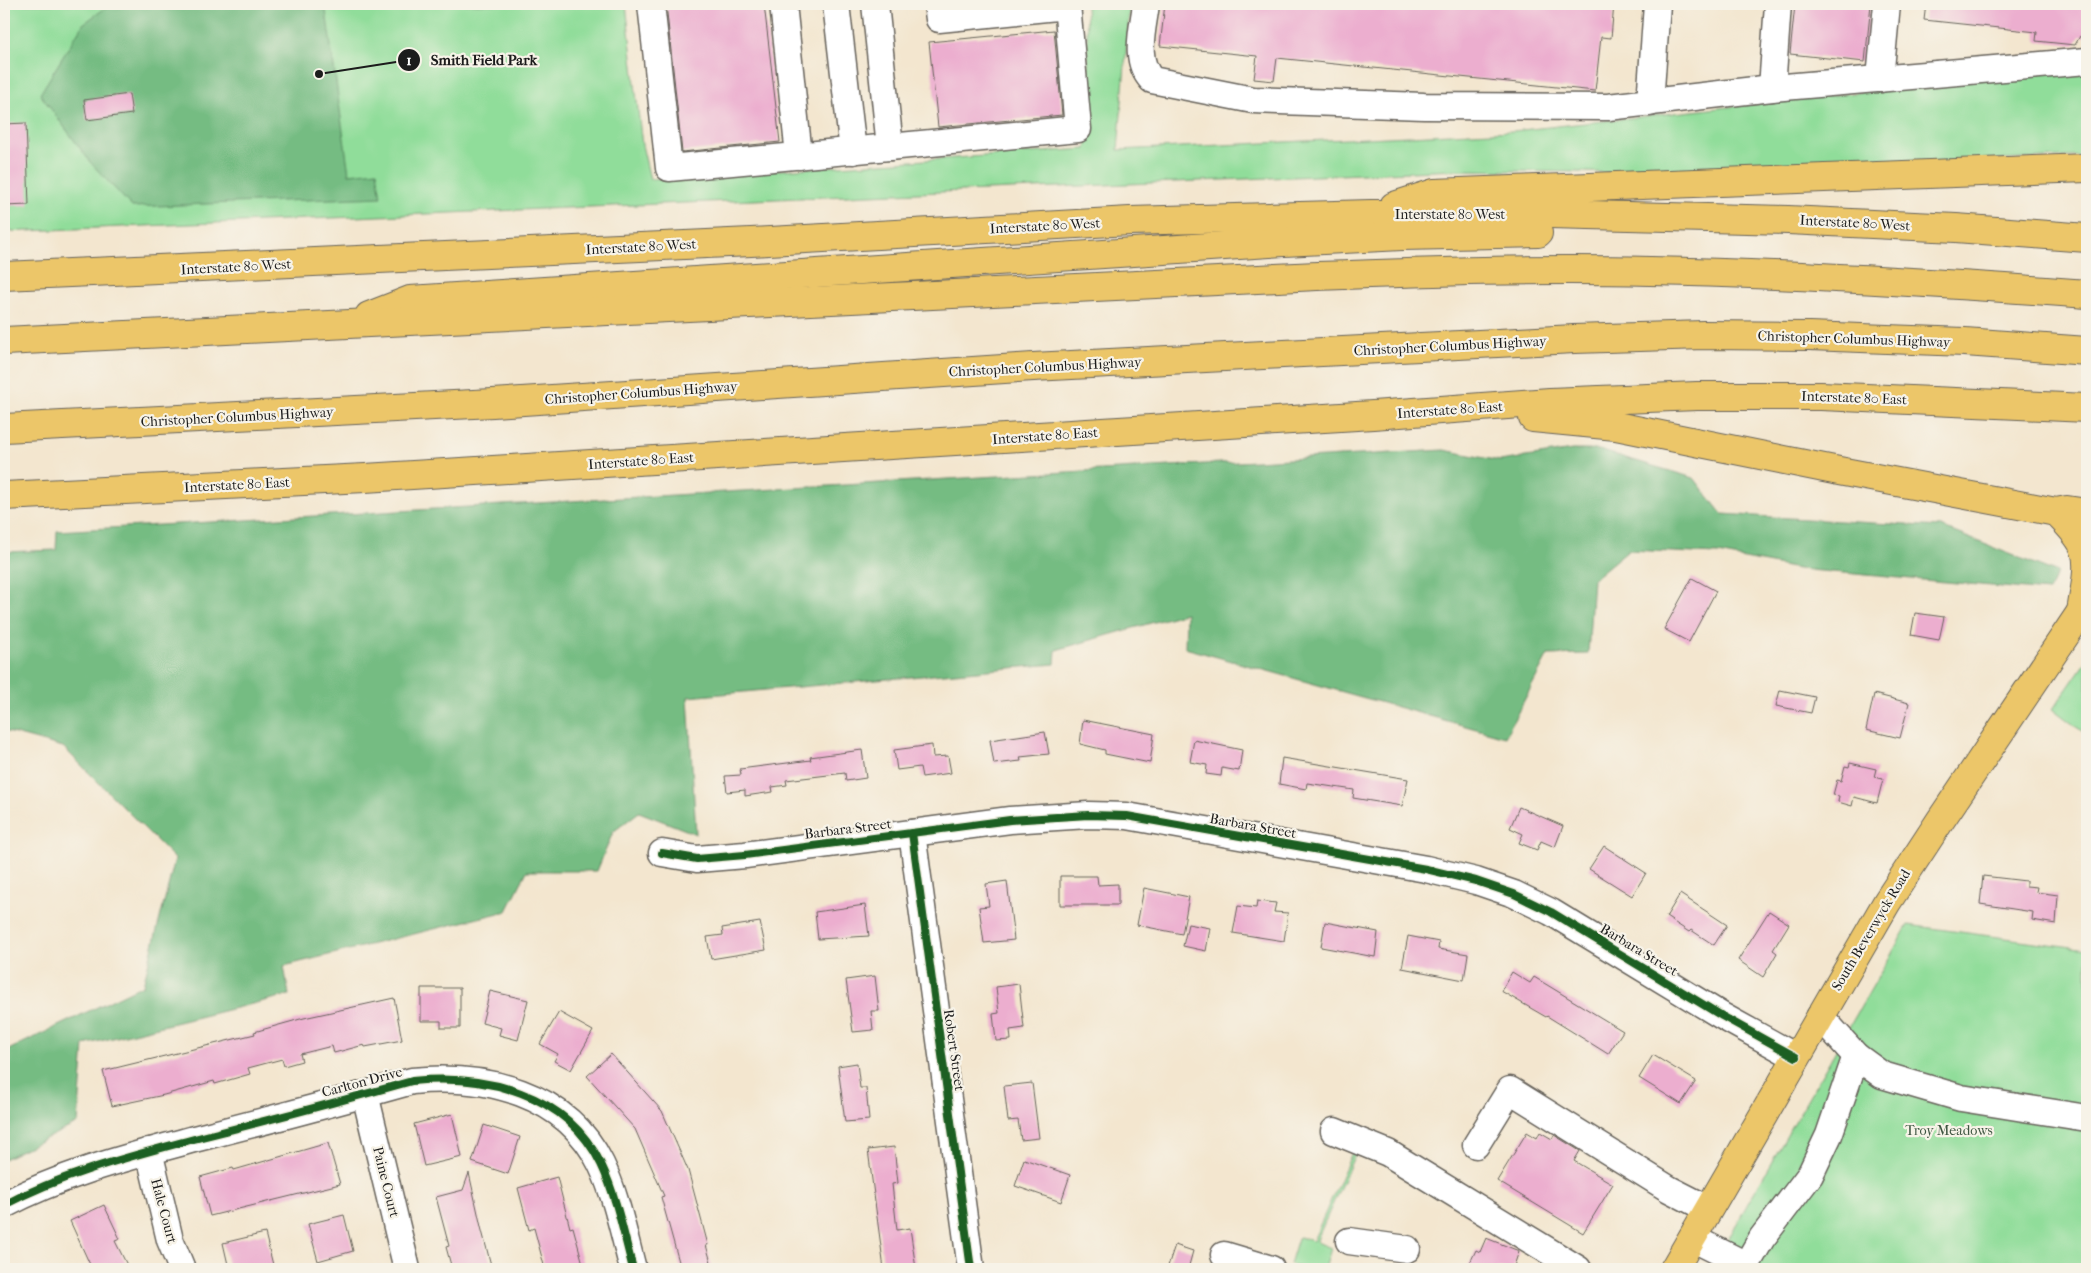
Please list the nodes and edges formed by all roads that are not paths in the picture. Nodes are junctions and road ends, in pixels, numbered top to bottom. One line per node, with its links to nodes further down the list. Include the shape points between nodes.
1 (652, 4): 17 (street, via 669,168)
2 (784, 4): 17 (street)
3 (836, 4): 16 (street)
4 (875, 4): 15 (street)
5 (937, 4): 10 (street, via 939,19)
6 (1146, 4): 14 (street, via 1140,56 1144,72 1152,80 1161,82 1253,100 1472,106 1608,107)
7 (1657, 4): 14 (street)
8 (1778, 4): 13 (street)
9 (1887, 4): 12 (street)
10 (1067, 5): 15 (street, via 1078,129)
11 (2087, 60): 12 (street)
12 (1880, 79): 13 (street)
13 (1772, 88): 14 (street)
14 (1650, 103)
15 (890, 147): 16 (street)
16 (853, 151): 17 (street)
17 (799, 156)
18 (2087, 168): 19 (main road, via 1434,193)
19 (1371, 214): 20 (main road, Interstate 80 West, via 1559,214 1788,220 1956,228); 21 (main road, Interstate 80 West, via 1130,221)
20 (2087, 240): 23 (main road, via 1797,234 1402,236 410,300)
21 (4, 276)
22 (2087, 294): 23 (main road, via 1800,275 1482,271 1307,276)
23 (346, 324): 24 (main road)
24 (4, 341)
25 (2087, 351): 28 (main road, Christopher Columbus Highway, via 1809,336 1574,339 1033,367 483,403)
26 (2087, 408): 27 (main road, Interstate 80 East, via 1822,396 1696,396)
27 (1452, 410): 29 (main road, Interstate 80 East, via 346,479); 30 (main road, via 1616,426)
28 (4, 428)
29 (4, 496)
30 (2056, 512): 31 (main road); 32 (main road, via 2080,539 2085,550)
31 (2087, 513)
32 (2084, 608): 35 (main road, South Beverwyck Road, via 1913,861)
33 (912, 833): 34 (street, Barbara Street, via 697,859); 37 (street, Barbara Street, via 1045,816 1127,816 1426,869 1476,881 1552,912 1722,1016); 54 (street, Robert Street)
34 (662, 853)
35 (1820, 1016): 36 (street); 37 (main road, South Beverwyck Road)
36 (1856, 1056): 39 (street, via 1882,1075 1961,1098); 50 (street, via 1829,1135 1810,1175 1762,1238)
37 (1796, 1057): 44 (main road, South Beverwyck Road)
38 (365, 1094): 42 (street, Carlton Drive); 52 (street, Paine Court); 53 (street, Carlton Drive, via 412,1081 466,1080 515,1091 551,1106 572,1122 601,1165)
39 (2087, 1118)
40 (1334, 1131): 49 (street, via 1388,1153)
41 (1476, 1146): 44 (street, via 1510,1090)
42 (149, 1152): 43 (street, Carlton Drive, via 70,1176); 51 (street, Hale Court, via 170,1240)
43 (4, 1205)
44 (1708, 1210): 45 (main road, South Beverwyck Road)
45 (1692, 1238): 50 (street); 56 (main road, South Beverwyck Road)
46 (1349, 1241): 47 (street)
47 (1407, 1249)
48 (1224, 1255): 55 (street)
49 (1563, 1266)
50 (1745, 1267)
51 (182, 1269)
52 (407, 1269)
53 (633, 1269)
54 (971, 1269)
55 (1271, 1269)
56 (1674, 1269)

